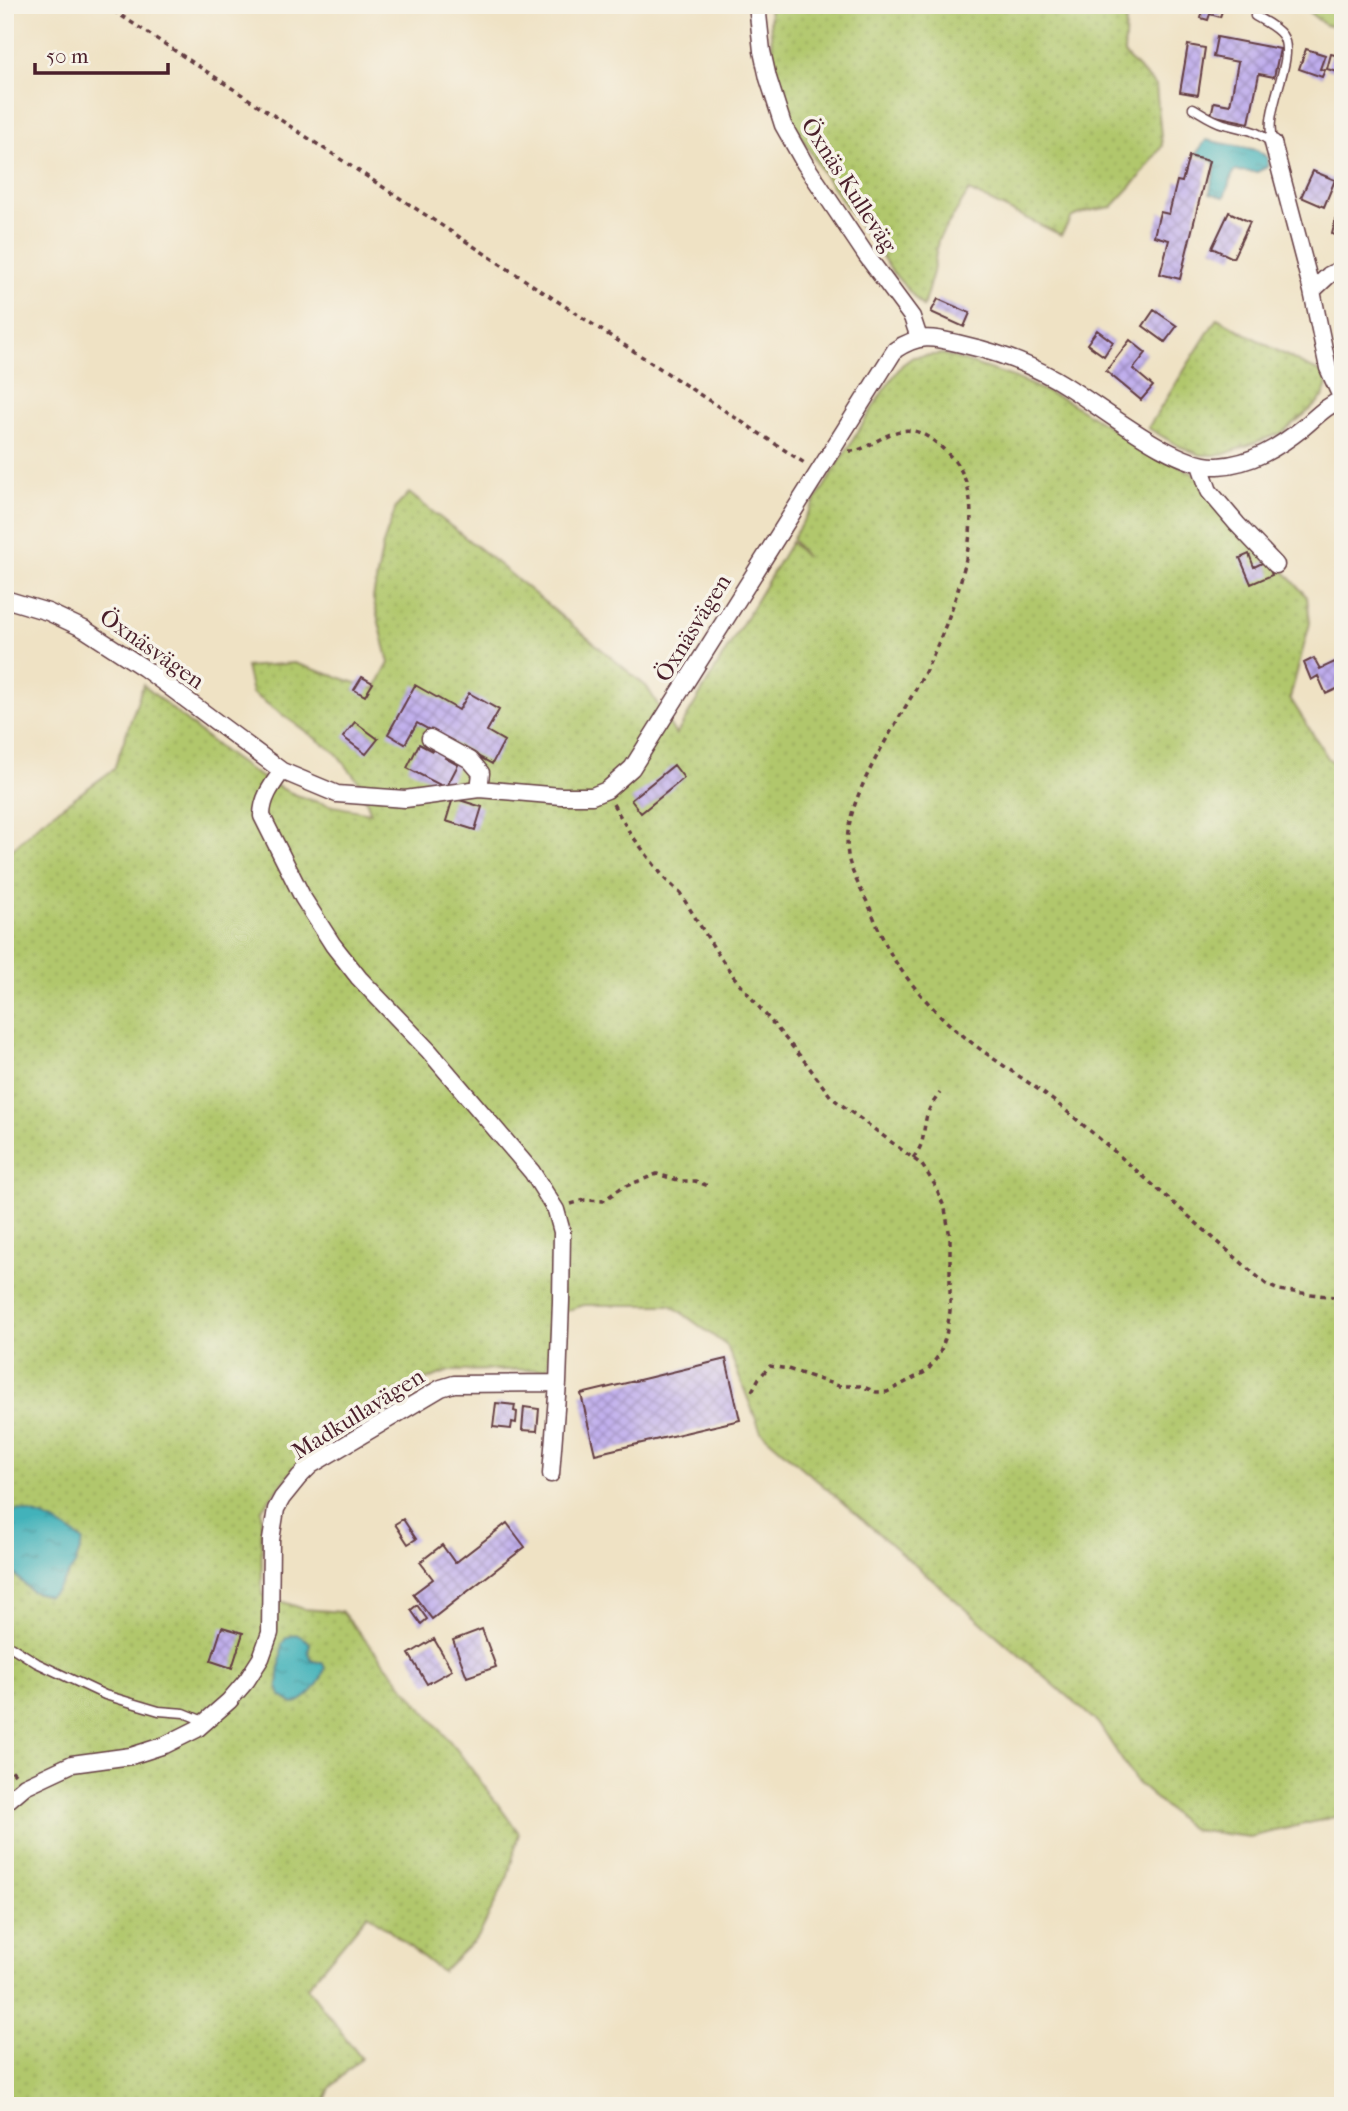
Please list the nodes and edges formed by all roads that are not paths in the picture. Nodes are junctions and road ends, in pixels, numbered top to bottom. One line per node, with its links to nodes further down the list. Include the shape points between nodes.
1 (757, 5): 7 (street, Öxnäs Kulleväg, via 762,51 783,125 912,317)
2 (1255, 16): 4 (lane, via 1283,36 1287,46 1269,127)
3 (1193, 108): 4 (lane, via 1225,124 1253,130)
4 (1273, 143): 6 (street)
5 (1343, 268): 6 (street)
6 (1312, 291): 8 (street, via 1328,368)
7 (919, 338): 9 (street, via 973,347 1041,371 1163,449); 14 (street, Öxnäsvägen, via 895,350 632,768 607,790 592,796)
8 (1342, 399): 9 (street, via 1259,457)
9 (1200, 465): 10 (street, via 1209,491)
10 (1276, 565)
11 (5, 599): 13 (street, Öxnäsvägen, via 84,629)
12 (430, 738): 14 (street, via 470,760 481,774)
13 (282, 771): 14 (street, Öxnäsvägen, via 337,794 405,799); 15 (street, via 266,795 262,816 317,922 359,978 429,1051 532,1172 556,1210 562,1232)
14 (479, 789)
15 (558, 1383): 16 (street); 18 (street, Madkullavägen, via 441,1388 299,1476 282,1498 272,1525 270,1633 261,1658 229,1701)
16 (551, 1474)
17 (10, 1646): 18 (lane, via 105,1695)
18 (206, 1721): 19 (street, Madkullavägen, via 165,1745 131,1756 72,1764 25,1786)
19 (5, 1803)

